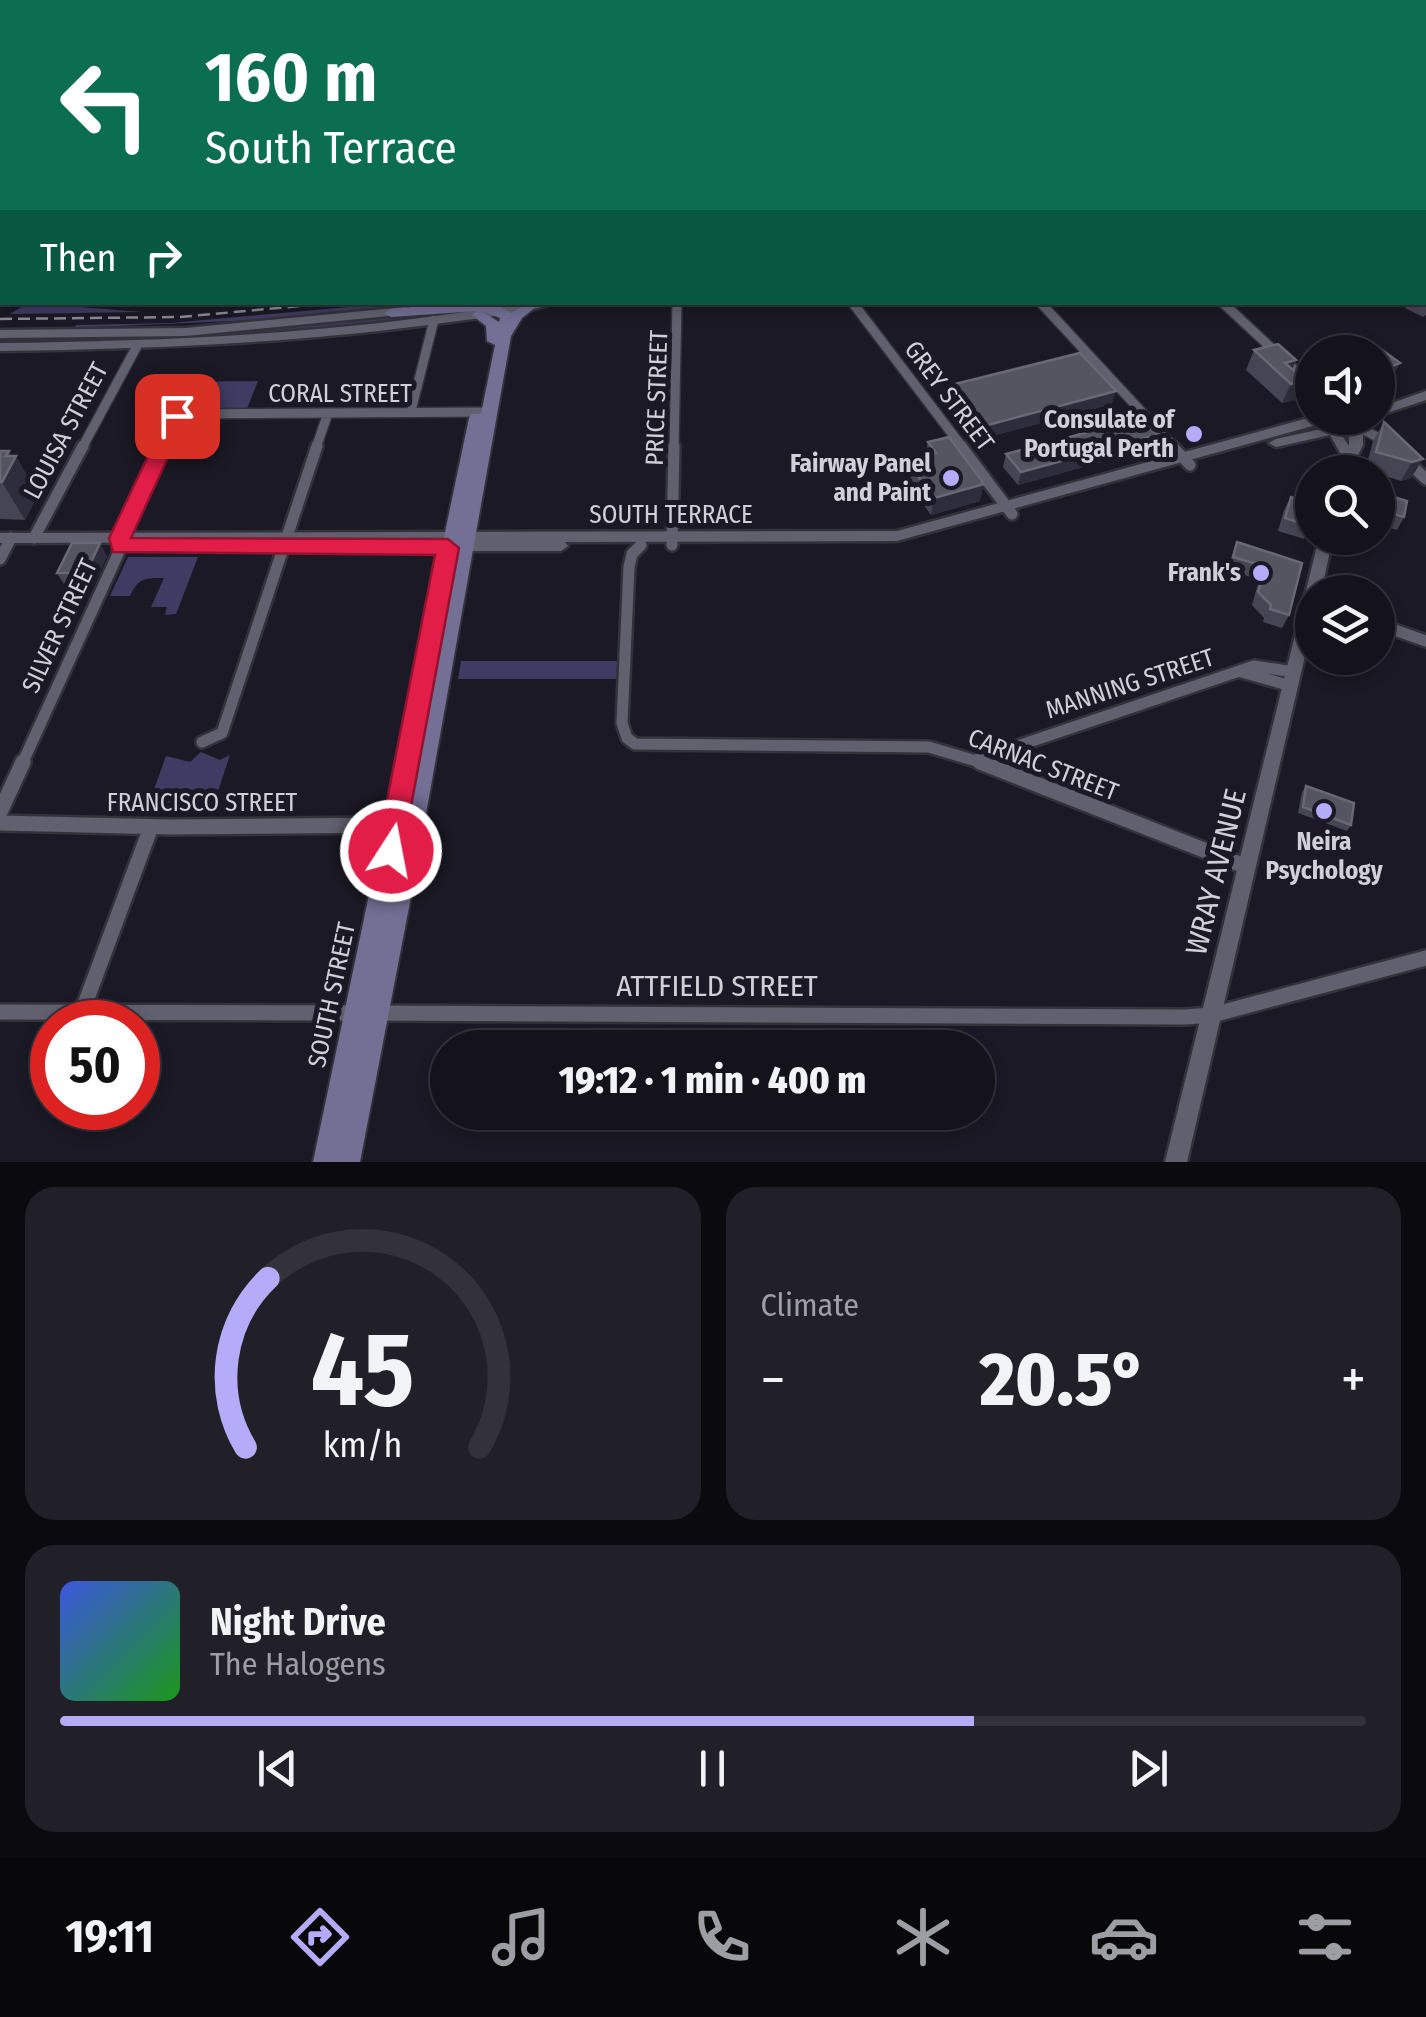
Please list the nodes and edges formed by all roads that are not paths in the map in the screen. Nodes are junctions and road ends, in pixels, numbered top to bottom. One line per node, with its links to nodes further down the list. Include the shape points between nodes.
1 (854, 305): 26 (street, GREY STREET)
2 (1043, 305): 24 (street)
3 (1225, 305): 13 (street)
4 (680, 306): 31 (street, PRICE STREET)
5 (515, 307): 6 (street); 7 (main road); 10 (main road, SOUTH STREET); 10 (main road)
6 (478, 309): 7 (street); 8 (street); 10 (main road)
7 (391, 312): 9 (street, via 186,332)
8 (434, 320): 11 (street); 18 (street)
9 (0, 334)
10 (499, 340): 19 (main road, SOUTH STREET)
11 (137, 346): 12 (street); 27 (street, LOUISA STREET)
12 (0, 348)
13 (1295, 369)
14 (1426, 385): 15 (street)
15 (1395, 395)
16 (1426, 395): 17 (street)
17 (1395, 406)
18 (412, 407)
19 (484, 412): 20 (street, CORAL STREET); 28 (main road, SOUTH STREET)
20 (328, 413): 21 (street, CORAL STREET); 30 (street)
21 (190, 414): 29 (street, SILVER STREET, via 173,420)
22 (1295, 434): 24 (street, SOUTH TERRACE)
23 (1379, 435): 25 (street)
24 (1187, 462): 26 (street, SOUTH TERRACE)
25 (1426, 479)
26 (1010, 511): 31 (street, SOUTH TERRACE, via 898,536)
27 (34, 538): 29 (street, SOUTH TERRACE); 33 (street, SOUTH TERRACE)
28 (457, 541): 30 (street, SOUTH TERRACE); 31 (street, SOUTH TERRACE); 32 (street, SOUTH TERRACE); 41 (main road, SOUTH STREET); 49 (main road, SOUTH STREET)
29 (121, 542): 30 (street, SOUTH TERRACE); 33 (street, SOUTH TERRACE); 40 (street, SILVER STREET)
30 (284, 542): 38 (street, via 222,733)
31 (672, 542): 32 (street, SOUTH TERRACE)
32 (641, 545): 39 (street, CARNAC STREET, via 630,560 622,722 635,744 929,747)
33 (4, 546)
34 (1395, 630): 35 (street)
35 (1426, 641)
36 (1295, 667): 37 (street, WRAY AVENUE)
37 (1292, 679): 39 (street, MANNING STREET, via 1242,672); 43 (street, WRAY AVENUE)
38 (202, 742)
39 (976, 760): 43 (street, CARNAC STREET)
40 (2, 820): 42 (street, FRANCISCO STREET)
41 (396, 825): 42 (street, FRANCISCO STREET); 49 (main road, SOUTH STREET)
42 (152, 827): 45 (street)
43 (1246, 867): 50 (street, WRAY AVENUE)
44 (1426, 958): 50 (street, ATTFIELD STREET)
45 (87, 1000)
46 (0, 1012): 47 (street, ATTFIELD STREET)
47 (30, 1012)
48 (160, 1012): 49 (street, ATTFIELD STREET)
49 (367, 1013): 50 (street, ATTFIELD STREET); 51 (main road, SOUTH STREET); 52 (main road, SOUTH STREET)
50 (1212, 1015): 53 (street, WRAY AVENUE)
51 (326, 1162)
52 (347, 1162)
53 (1176, 1162)

